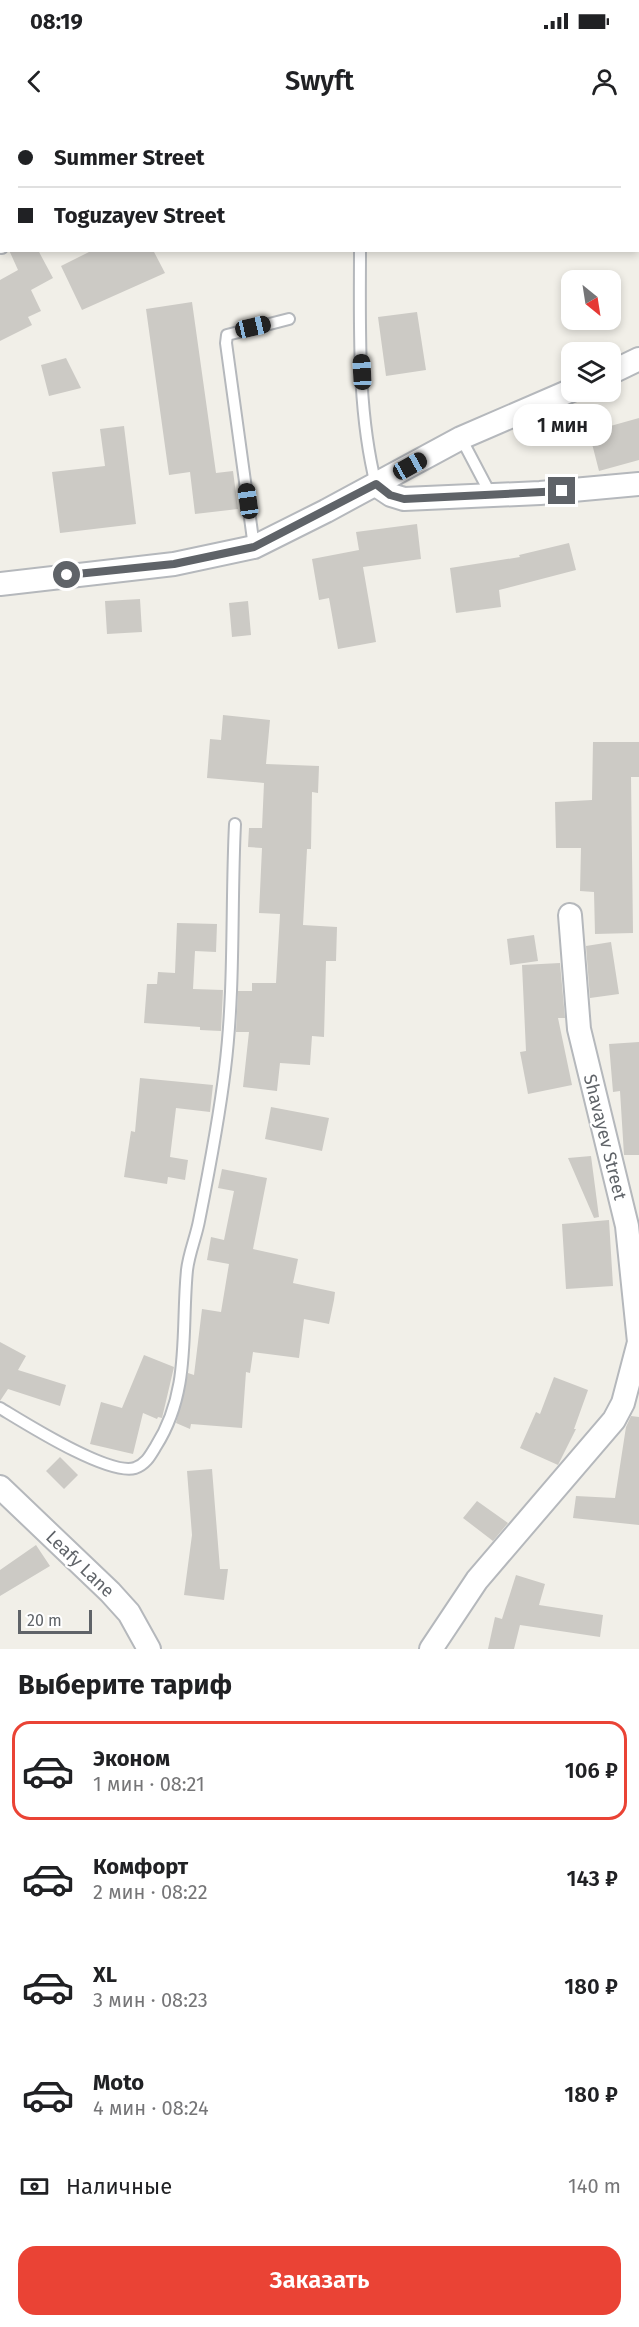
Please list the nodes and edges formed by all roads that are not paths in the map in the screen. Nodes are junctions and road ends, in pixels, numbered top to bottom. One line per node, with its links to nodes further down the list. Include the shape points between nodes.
1 (360, 252): 7 (lane, via 363,395 368,450)
2 (289, 319): 10 (lane, via 227,335)
3 (639, 359): 4 (street)
4 (621, 368)
5 (561, 395): 6 (street)
6 (461, 438): 7 (street); 9 (lane)
7 (376, 484): 9 (street, via 390,495 404,499); 10 (street)
8 (639, 484): 9 (street)
9 (491, 495)
10 (254, 547): 11 (street, via 174,564)
11 (0, 584)
12 (235, 824): 15 (lane, via 232,990 225,1068 210,1167 187,1268 183,1370 162,1437 146,1463 133,1469 118,1468 42,1434)
13 (570, 915): 14 (street, Shavayev Street, via 579,1029 627,1227)
14 (639, 1342): 18 (street, Shavayev Street, via 630,1381 614,1420 477,1580)
15 (0, 1408)
16 (0, 1487): 17 (street, Leafy Lane, via 110,1592 129,1613)
17 (149, 1649)
18 (431, 1649)

